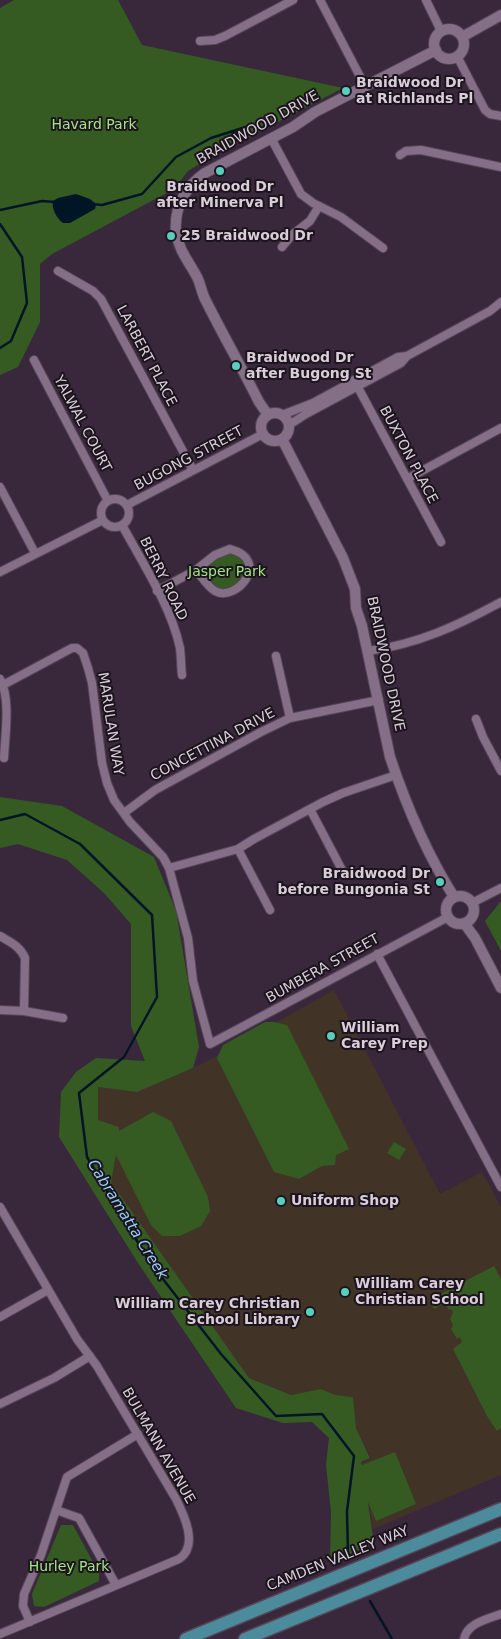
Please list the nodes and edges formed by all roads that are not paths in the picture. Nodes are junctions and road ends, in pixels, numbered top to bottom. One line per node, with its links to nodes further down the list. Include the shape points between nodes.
1 (293, 0): 7 (street, via 225,36)
2 (320, 0): 10 (street)
3 (426, 0): 5 (street)
4 (501, 15): 6 (street)
5 (441, 31): 6 (street, via 455,30); 8 (street, via 435,38)
6 (462, 37): 9 (street, via 462,49)
7 (200, 41)
8 (436, 50): 9 (street, via 442,57); 10 (street, BRAIDWOOD DRIVE)
9 (456, 56): 11 (street, via 485,110)
10 (365, 86): 12 (street, BRAIDWOOD DRIVE)
11 (501, 116)
12 (271, 138): 15 (street, via 299,190); 25 (street, BRAIDWOOD DRIVE, via 199,177 182,199 176,224 185,259)
13 (400, 155): 14 (street, via 406,151 421,150)
14 (501, 167)
15 (319, 206): 16 (street, via 310,221); 17 (street)
16 (282, 246)
17 (383, 248)
18 (58, 271): 30 (street, LARBERT PLACE, via 93,290 101,299)
19 (501, 302): 21 (street)
20 (501, 310): 21 (street)
21 (490, 311): 23 (street, via 407,356 401,363)
22 (34, 360): 33 (street, YALWAL COURT)
23 (356, 384): 24 (street); 26 (street); 31 (street, BUXTON PLACE)
24 (282, 414): 25 (street); 26 (street)
25 (268, 415): 28 (street, via 262,421)
26 (289, 425): 29 (street, via 288,434)
27 (501, 428): 31 (street)
28 (263, 434): 29 (street, via 273,441); 30 (street, BUGONG STREET)
29 (282, 439): 43 (street, BRAIDWOOD DRIVE, via 343,558 355,590 356,608)
30 (193, 470): 34 (street, BUGONG STREET)
31 (407, 479): 37 (street, BUXTON PLACE)
32 (0, 487): 38 (street)
33 (108, 501): 34 (street, via 119,499); 35 (street, via 101,510)
34 (127, 505): 36 (street, via 128,519)
35 (103, 520): 36 (street, via 112,526); 38 (street)
36 (122, 525): 41 (street, BERRY ROAD)
37 (441, 542)
38 (35, 554): 40 (street)
39 (196, 570): 39 (street, via 215,555 230,549 245,557 250,574 246,581 225,592 215,591); 41 (street)
40 (0, 572)
41 (157, 591): 45 (street, BERRY ROAD, via 180,648)
42 (501, 602): 43 (street, via 437,634)
43 (368, 650): 47 (street, BRAIDWOOD DRIVE)
44 (276, 656): 48 (street)
45 (182, 675)
46 (2, 682): 50 (street, via 6,701); 54 (street, MARULAN WAY, via 72,648 81,650 92,683 107,783)
47 (378, 700): 48 (street, CONCETTINA DRIVE); 52 (street, BRAIDWOOD DRIVE)
48 (290, 718): 54 (street, CONCETTINA DRIVE, via 155,790)
49 (476, 719): 51 (street)
50 (4, 758)
51 (501, 771)
52 (396, 775): 53 (street, via 343,793); 59 (street, BRAIDWOOD DRIVE, via 422,838)
53 (310, 809): 55 (street); 57 (street)
54 (124, 813): 56 (street, MARULAN WAY)
55 (238, 849): 56 (street); 61 (street)
56 (169, 868): 70 (street, MARULAN WAY, via 188,938 193,981)
57 (342, 870)
58 (501, 888): 60 (street)
59 (454, 897): 60 (street, via 462,896); 62 (street, via 447,904)
60 (472, 903): 63 (street, via 473,915)
61 (270, 910)
62 (448, 917): 63 (street, via 455,923); 65 (street, BUMBERA STREET)
63 (464, 923): 66 (street)
64 (0, 936): 68 (street, via 22,950 25,958)
65 (377, 954): 70 (street, BUMBERA STREET); 71 (street)
66 (501, 988)
67 (0, 1010): 68 (street)
68 (24, 1011): 69 (street)
69 (63, 1018)
70 (210, 1044)
71 (501, 1187)
72 (0, 1207): 73 (street, BULMANN AVENUE)
73 (48, 1290): 74 (street); 75 (street, BULMANN AVENUE)
74 (0, 1317)
75 (90, 1356): 76 (street); 77 (street, BULMANN AVENUE)
76 (0, 1404)
77 (138, 1434): 79 (street, via 67,1477); 81 (street, BULMANN AVENUE, via 182,1510 189,1548 179,1559)
78 (501, 1509): 85 (main road, CAMDEN VALLEY WAY)
79 (56, 1510): 81 (street, via 80,1518); 83 (street, via 24,1594 23,1606)
80 (501, 1534): 86 (main road)
81 (116, 1585): 83 (street, BULMANN AVENUE)
82 (501, 1614): 87 (street, via 472,1626)
83 (30, 1622): 84 (street, BULMANN AVENUE)
84 (0, 1634)
85 (186, 1639)
86 (245, 1639)
87 (464, 1639)

